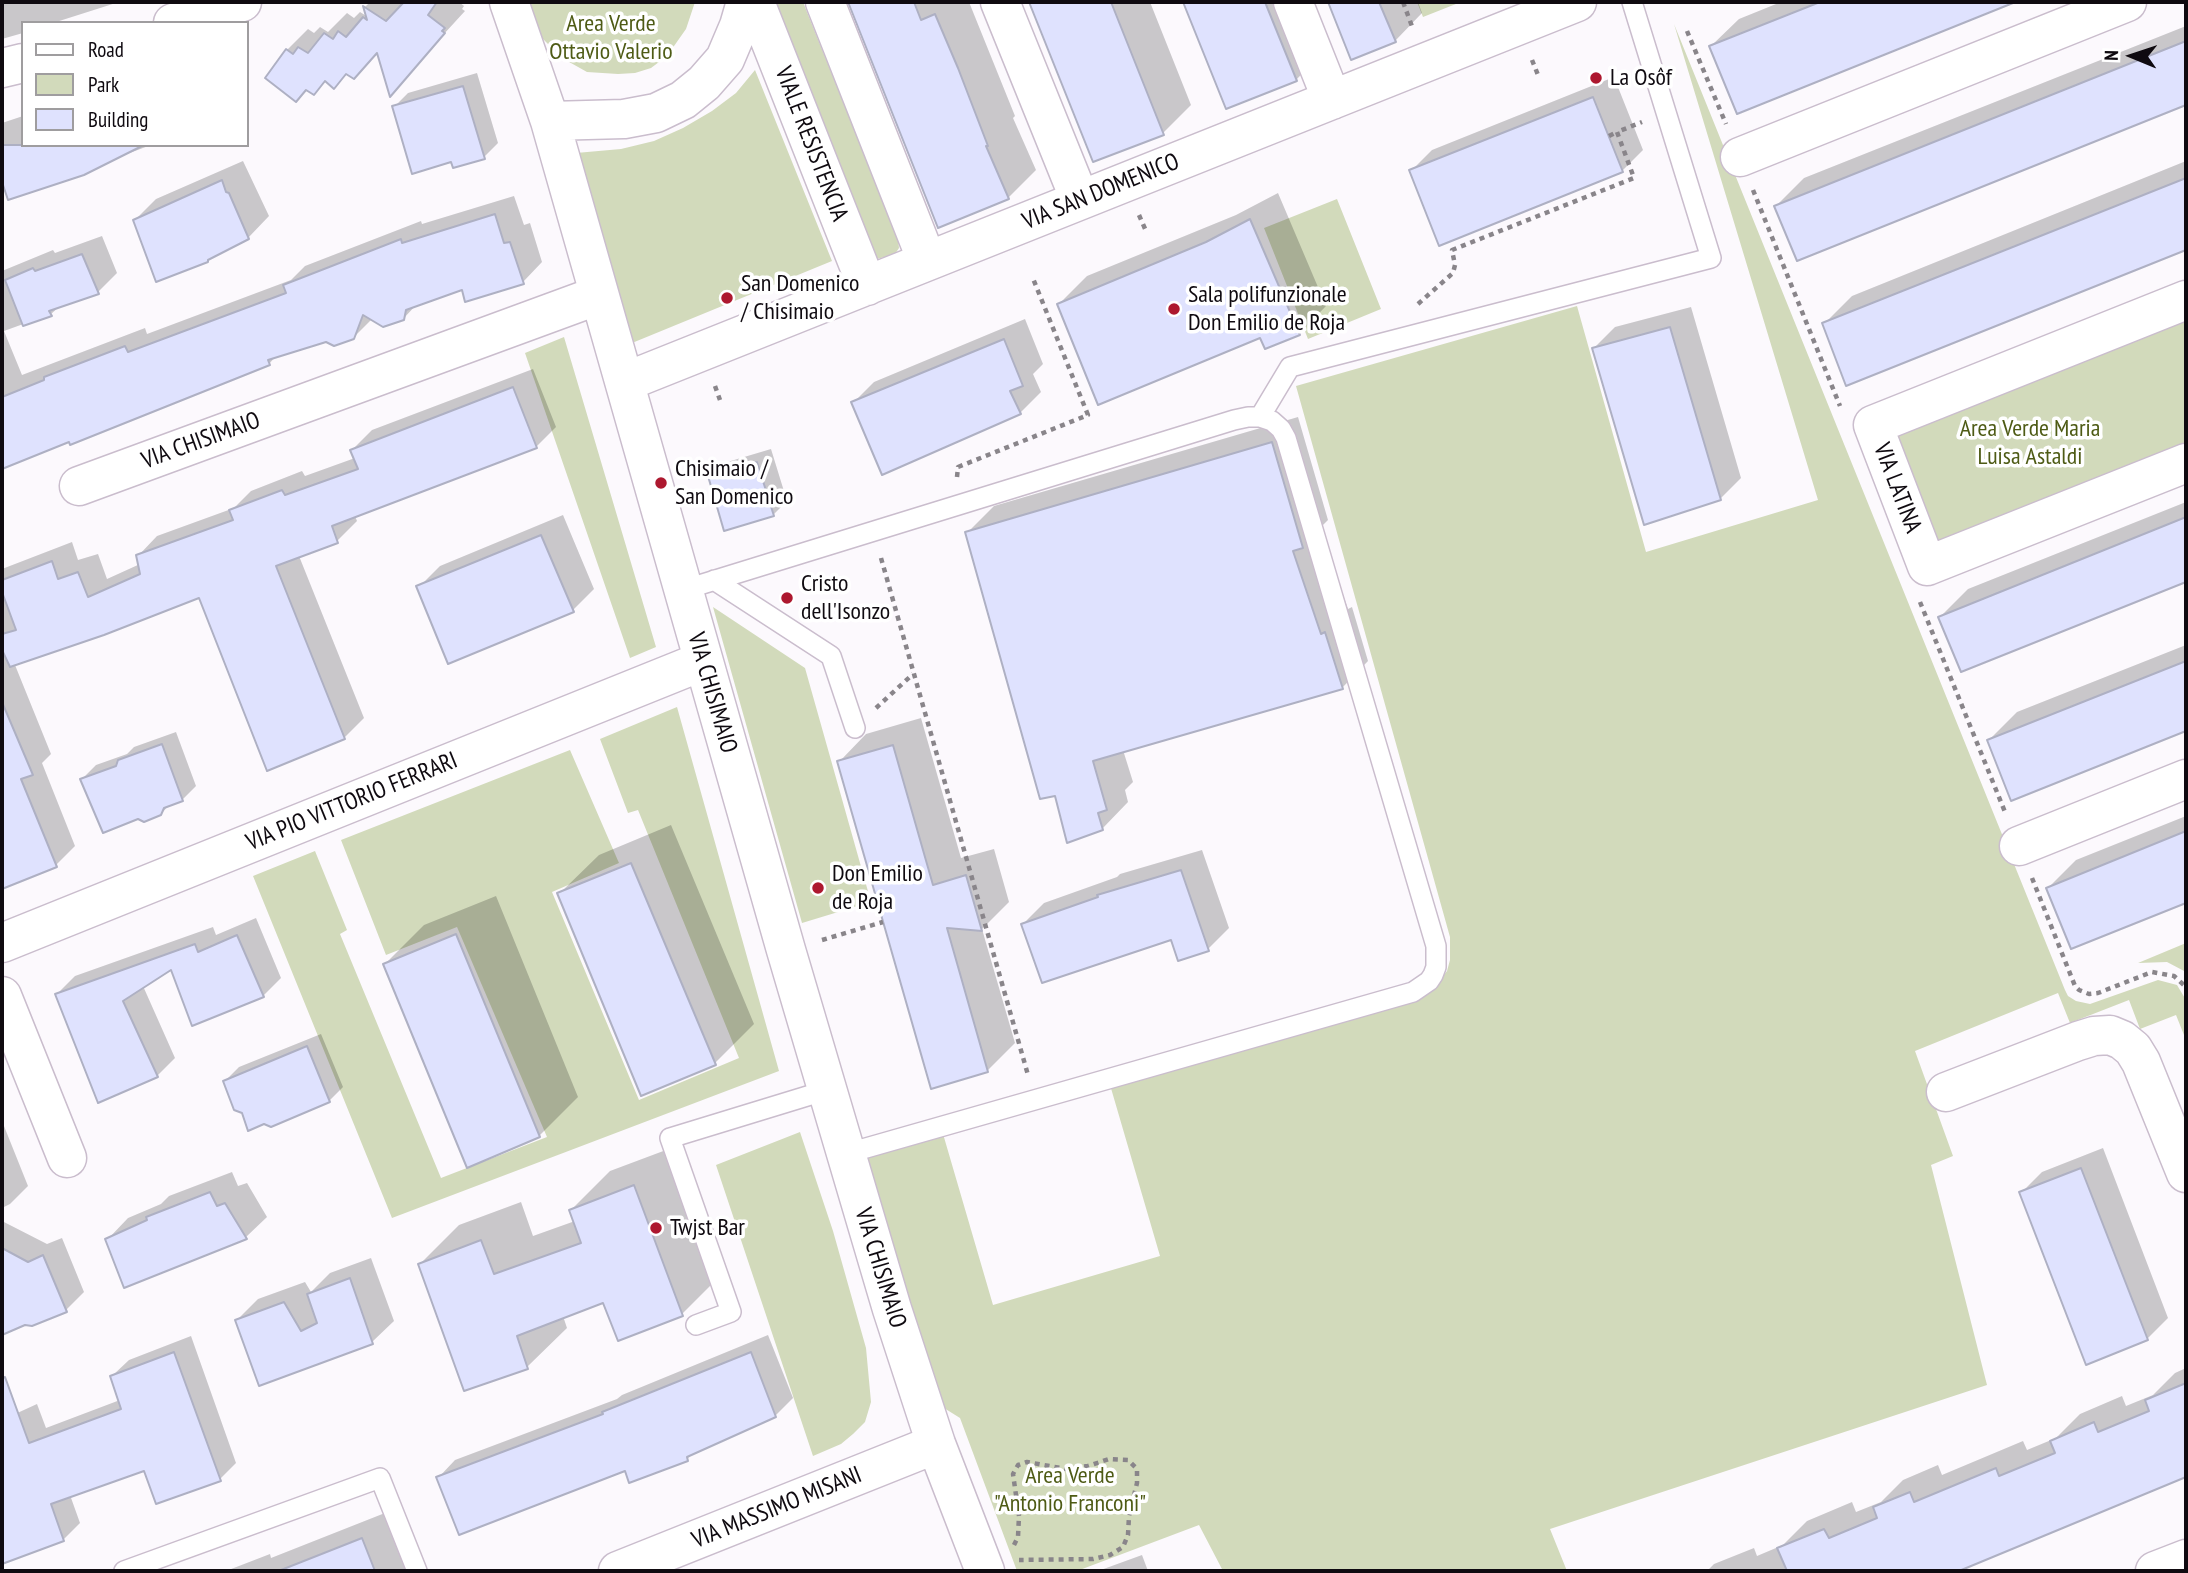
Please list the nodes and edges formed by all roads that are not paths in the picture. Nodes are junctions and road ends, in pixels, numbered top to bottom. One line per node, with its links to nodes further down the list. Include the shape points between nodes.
1 (242, 2): 11 (street)
2 (509, 2): 15 (street, VIA CHISIMAIO)
3 (746, 2): 15 (street, via 725,59 683,100 656,113 624,119)
4 (755, 2): 19 (street, VIALE RESISTENCIA)
5 (825, 2): 18 (street)
6 (1000, 2): 17 (street)
7 (1293, 2): 14 (street)
8 (1577, 2): 14 (street, VIA SAN DOMENICO)
9 (1632, 2): 23 (lane, via 1711,258 1290,367)
10 (2127, 2): 16 (street)
11 (180, 21)
12 (21, 63): 13 (street)
13 (2, 68)
14 (1332, 100): 17 (street, VIA SAN DOMENICO)
15 (550, 121): 20 (street, VIA CHISIMAIO)
16 (1740, 157)
17 (1080, 200): 18 (street, VIA SAN DOMENICO)
18 (927, 261): 19 (street, VIA SAN DOMENICO)
19 (866, 286): 22 (street, VIA SAN DOMENICO)
20 (599, 295): 22 (street, VIA CHISIMAIO); 25 (street, VIA CHISIMAIO)
21 (2186, 300): 24 (street, VIA LATINA, via 1873,425 1927,566)
22 (625, 382): 26 (street, VIA CHISIMAIO)
23 (1260, 417): 26 (lane, via 1234,420); 35 (lane, via 1281,429 1286,438 1436,946 1436,967 1429,981 1413,992)
24 (2186, 463)
25 (79, 486)
26 (698, 585): 27 (street, VIA CHISIMAIO); 28 (lane, via 831,656)
27 (703, 661): 31 (street, VIA PIO VITTORIO FERRARI); 33 (street, VIA CHISIMAIO)
28 (855, 728)
29 (2186, 779): 30 (street)
30 (2019, 846)
31 (2, 943)
32 (2, 996): 36 (street)
33 (827, 1090): 35 (street, VIA CHISIMAIO); 38 (lane, via 670,1139 731,1312)
34 (1946, 1092): 37 (street, via 2078,1041 2110,1035 2133,1049 2141,1062)
35 (845, 1154): 39 (street, VIA CHISIMAIO)
36 (67, 1158)
37 (2186, 1173)
38 (696, 1325)
39 (936, 1444): 41 (street, VIA CHISIMAIO); 44 (street, VIA MASSIMO MISANI)
40 (2186, 1559): 45 (street)
41 (997, 1562)
42 (124, 1571): 43 (lane, via 380,1478)
43 (417, 1571)
44 (618, 1571)
45 (2155, 1571)

